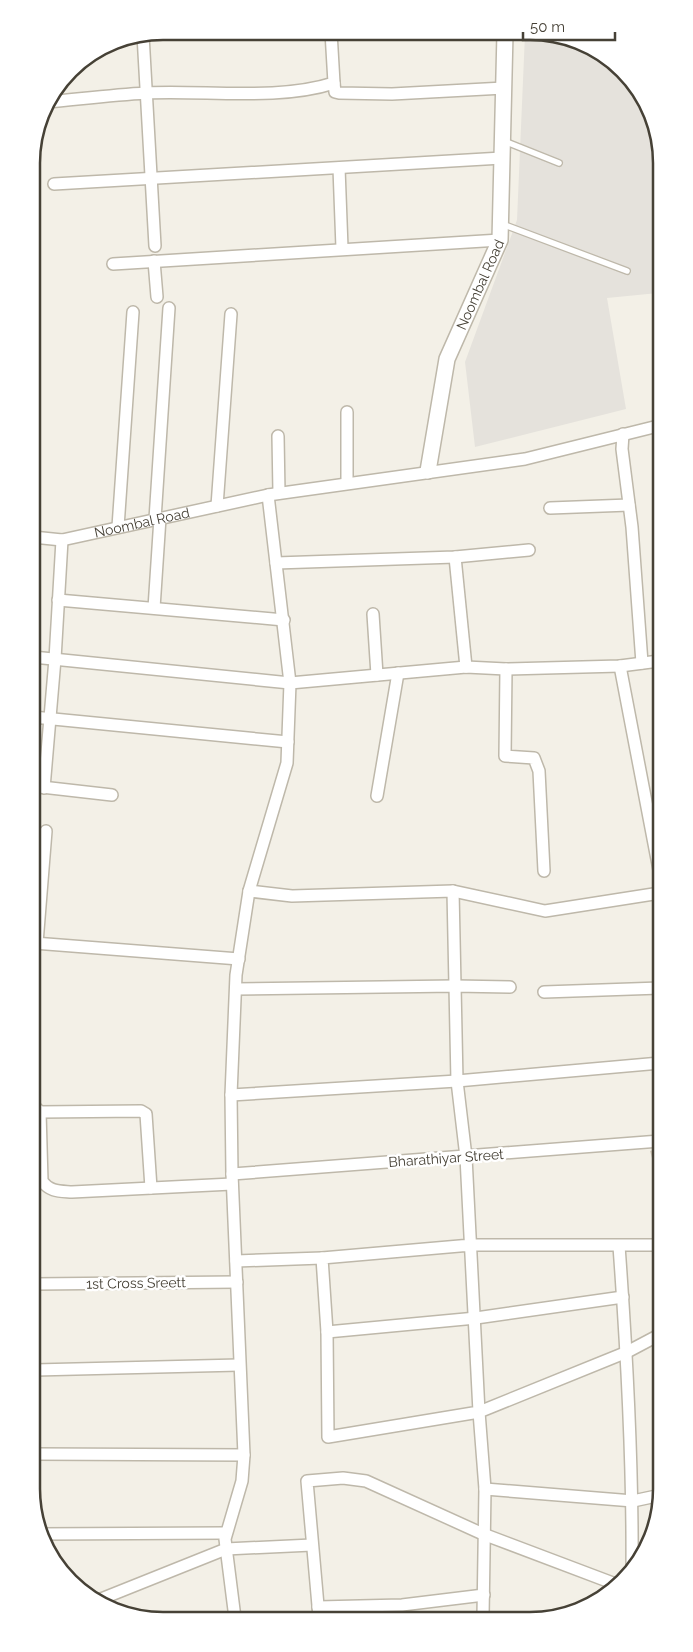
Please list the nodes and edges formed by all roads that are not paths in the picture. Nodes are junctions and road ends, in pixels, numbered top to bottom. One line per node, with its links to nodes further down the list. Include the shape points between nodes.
1 (331, 40): 4 (street)
2 (505, 40): 5 (street, Noombal Road)
3 (143, 41): 6 (street)
4 (334, 83): 5 (street, via 335,92 392,94); 6 (street, via 306,90)
5 (504, 88): 8 (street, Noombal Road)
6 (146, 93): 7 (street); 12 (street)
7 (56, 101)
8 (502, 140): 9 (street, Noombal Road); 10 (lane)
9 (502, 158): 11 (street); 14 (street, Noombal Road)
10 (559, 163)
11 (339, 168): 12 (street); 17 (street)
12 (150, 180): 13 (street); 16 (street)
13 (54, 184)
14 (500, 224): 15 (street, Noombal Road); 20 (lane)
15 (500, 240): 17 (street); 29 (street, Noombal Road, via 447,359)
16 (155, 246)
17 (342, 248): 18 (street)
18 (154, 261): 19 (street); 21 (street)
19 (113, 264)
20 (627, 271)
21 (157, 297)
22 (169, 308): 35 (street)
23 (133, 312): 36 (street)
24 (231, 314): 33 (street)
25 (346, 412): 30 (street)
26 (653, 427): 27 (street, Noombal Road)
27 (623, 434): 29 (street, Noombal Road, via 524,459); 32 (street)
28 (278, 436): 31 (street)
29 (428, 472): 30 (street, Noombal Road)
30 (347, 483): 31 (street, Noombal Road)
31 (274, 494): 33 (street, Noombal Road); 41 (street)
32 (629, 505): 34 (street); 49 (street)
33 (217, 506): 35 (street, Noombal Road)
34 (550, 508)
35 (158, 519): 36 (street, Noombal Road); 43 (street)
36 (118, 527): 38 (street, Noombal Road)
37 (40, 538): 38 (street, Noombal Road)
38 (62, 540): 42 (street)
39 (529, 550): 40 (street)
40 (455, 557): 41 (street); 51 (street)
41 (276, 563): 45 (street)
42 (58, 600): 43 (street); 47 (street)
43 (154, 608): 45 (street)
44 (373, 614): 54 (street)
45 (284, 620): 55 (street)
46 (40, 658): 47 (street)
47 (55, 659): 55 (street); 57 (street)
48 (653, 662): 49 (street)
49 (642, 663): 50 (street)
50 (620, 666): 52 (street); 63 (street)
51 (466, 667): 52 (street); 53 (street)
52 (506, 669): 65 (street, via 505,756 534,758 539,771)
53 (398, 673): 54 (street); 62 (street)
54 (377, 675): 55 (street)
55 (290, 683): 58 (street)
56 (40, 718): 57 (street)
57 (50, 719): 58 (street); 59 (street)
58 (288, 742): 66 (street, via 287,763)
59 (40, 781)
60 (40, 787): 61 (street)
61 (112, 795)
62 (377, 796)
63 (653, 809)
64 (46, 830): 68 (street)
65 (544, 871)
66 (249, 891): 67 (street, via 292,896); 71 (street)
67 (452, 891): 69 (street, via 545,911); 72 (street)
68 (40, 892)
69 (653, 894)
70 (40, 943): 71 (street)
71 (239, 959): 75 (street)
72 (455, 986): 73 (street); 75 (street); 78 (street)
73 (510, 987)
74 (653, 988): 76 (street)
75 (236, 989): 79 (street)
76 (544, 992)
77 (653, 1065): 78 (street)
78 (457, 1081): 79 (street); 82 (street)
79 (232, 1095): 84 (street)
80 (40, 1109): 85 (street, via 141,1111 146,1114)
81 (653, 1142): 82 (street, Bharathiyar Street)
82 (466, 1157): 84 (street, Bharathiyar Street); 87 (street)
83 (40, 1170): 85 (street, Bharathiyar Street, via 42,1181 52,1190)
84 (232, 1179): 85 (street, Bharathiyar Street); 90 (street)
85 (151, 1188)
86 (653, 1244): 88 (street)
87 (471, 1245): 88 (street); 89 (street); 94 (street)
88 (619, 1246): 93 (street)
89 (322, 1258): 90 (street); 95 (street)
90 (236, 1261): 91 (street)
91 (237, 1282): 92 (street, 1st Cross Sreett); 98 (street)
92 (40, 1284)
93 (623, 1297): 94 (street); 97 (street)
94 (476, 1318): 95 (street); 100 (street)
95 (328, 1332): 100 (street, via 328,1438)
96 (653, 1338): 97 (street)
97 (627, 1352): 100 (street); 105 (street)
98 (239, 1365): 99 (street); 102 (street)
99 (40, 1370)
100 (479, 1412): 103 (street)
101 (40, 1454): 102 (street)
102 (244, 1455): 106 (street, via 242,1481)
103 (485, 1488): 105 (street); 108 (street)
104 (653, 1497): 105 (street)
105 (633, 1501): 111 (street)
106 (225, 1533): 107 (street); 110 (street)
107 (48, 1534)
108 (483, 1534): 109 (street, via 366,1481 343,1478 307,1481); 112 (street); 113 (street)
109 (312, 1545): 110 (street); 116 (street)
110 (226, 1549): 114 (street); 115 (street)
111 (632, 1558)
112 (610, 1582)
113 (484, 1595): 116 (street); 117 (street)
114 (105, 1597)
115 (234, 1612)
116 (319, 1612)
117 (483, 1612)

